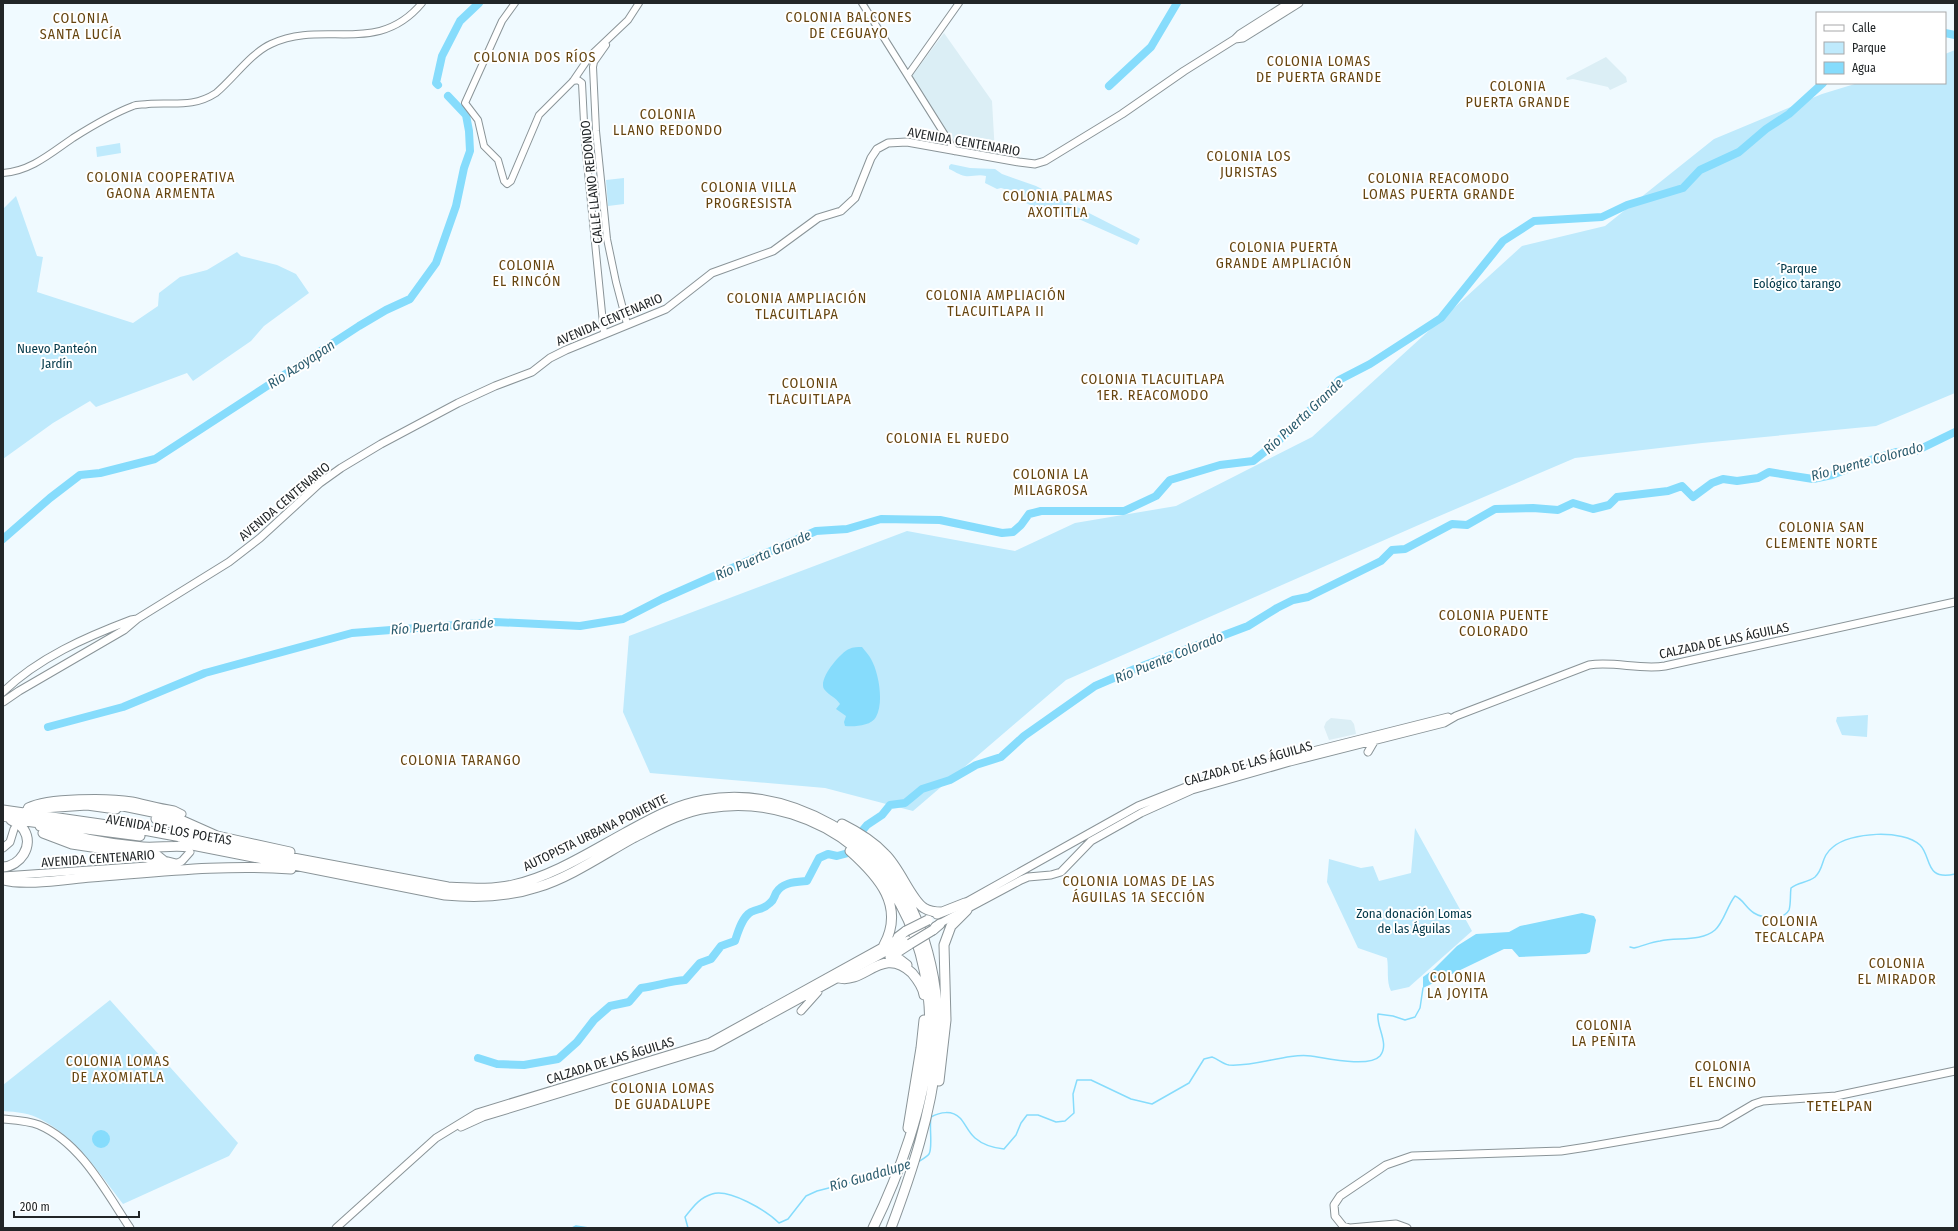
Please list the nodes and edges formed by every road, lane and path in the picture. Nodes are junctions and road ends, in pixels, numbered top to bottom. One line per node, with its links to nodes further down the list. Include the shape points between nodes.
1 (422, 3): 13 (street, via 404,20 384,31 357,35 307,34 270,44 216,94 208,98 191,104 135,105 88,129 34,165)
2 (639, 3): 9 (street, via 628,20)
3 (959, 3): 10 (street)
4 (1289, 3): 8 (main road, AVENIDA CENTENARIO)
5 (1299, 3): 8 (main road, AVENIDA CENTENARIO, via 1243,38)
6 (514, 5): 11 (street, via 502,21 465,103 478,120 484,146 498,160 507,184 511,181 539,115)
7 (863, 5): 10 (street)
8 (1236, 39): 12 (main road, AVENIDA CENTENARIO, via 1045,161 1030,164)
9 (609, 40): 11 (street, via 590,56); 14 (street, CALLE LLANO REDONDO, via 592,67)
10 (908, 74): 12 (street)
11 (574, 81): 15 (street, CALLE LLANO REDONDO, via 582,83 585,142)
12 (955, 151): 16 (main road, AVENIDA CENTENARIO, via 907,142 882,146 871,158 855,198 844,209 818,218 773,250 712,273 666,309)
13 (3, 173)
14 (607, 239): 15 (street); 16 (street, CALLE LLANO REDONDO)
15 (596, 240): 17 (street)
16 (627, 324): 17 (main road, AVENIDA CENTENARIO)
17 (604, 333): 19 (main road, AVENIDA CENTENARIO, via 557,354 529,374 458,403 353,461 320,483 260,538 229,562)
18 (1955, 602): 22 (main road, CALZADA DE LAS ÁGUILAS, via 1665,666 1589,665)
19 (137, 620): 20 (main road, AVENIDA CENTENARIO, via 90,636 35,666); 21 (main road, AVENIDA CENTENARIO)
20 (3, 692)
21 (3, 702)
22 (1456, 716): 23 (main road, CALZADA DE LAS ÁGUILAS, via 1444,723); 37 (main road, CALZADA DE LAS ÁGUILAS, via 1200,781 1138,806)
23 (1375, 740): 24 (main road); 41 (main road, CALZADA DE LAS ÁGUILAS, via 1197,788 1141,813)
24 (1368, 752)
25 (94, 800): 27 (main road, via 37,802); 29 (main road, via 132,801); 45 (highway, via 172,816 212,835 277,848 298,855)
26 (767, 804): 45 (highway, AUTOPISTA URBANA PONIENTE, via 730,797 680,806 659,814 543,875 511,885 478,889 448,887); 50 (highway, AUTOPISTA URBANA PONIENTE, via 730,805 681,814 566,875 540,887 508,894 474,898 445,895); 57 (highway, AUTOPISTA URBANA PONIENTE, via 826,828 869,870); 57 (highway, AUTOPISTA URBANA PONIENTE, via 825,817 875,844 893,862)
27 (28, 807)
28 (4, 813): 30 (highway); 33 (highway, via 68,805 109,808 176,824); 45 (highway, AVENIDA DE LOS POETAS, via 149,831); 49 (highway, via 21,826 26,834 27,844 21,858 12,866)
29 (182, 814)
30 (26, 821): 31 (highway); 34 (highway); 36 (highway)
31 (75, 828): 35 (highway); 42 (highway, AVENIDA DE LOS POETAS, via 164,839)
32 (14, 829): 40 (main road, via 10,842)
33 (193, 832)
34 (47, 833): 36 (highway); 38 (highway)
35 (112, 837): 36 (highway); 39 (highway)
36 (91, 839): 38 (highway); 42 (highway, via 143,847 182,846)
37 (1075, 841): 41 (main road, via 1080,843); 47 (main road, CALZADA DE LAS ÁGUILAS)
38 (71, 842): 48 (highway, via 138,854)
39 (143, 844)
40 (3, 848)
41 (1082, 848): 53 (main road, CALZADA DE LAS ÁGUILAS, via 1061,872)
42 (216, 851): 50 (highway, AVENIDA DE LOS POETAS)
43 (190, 852): 46 (main road, AVENIDA CENTENARIO)
44 (154, 853): 46 (highway, via 164,861)
45 (303, 860)
46 (176, 864): 48 (main road, AVENIDA CENTENARIO)
47 (1035, 864): 53 (main road, via 1033,872); 58 (main road, CALZADA DE LAS ÁGUILAS)
48 (166, 866): 51 (main road, AVENIDA CENTENARIO)
49 (3, 867)
50 (330, 872): 54 (highway, via 226,869)
51 (71, 874): 52 (main road, AVENIDA CENTENARIO); 54 (highway); 56 (highway)
52 (3, 876)
53 (1039, 877): 58 (main road, CALZADA DE LAS ÁGUILAS, via 1028,877)
54 (86, 878): 56 (highway)
55 (3, 880): 56 (highway)
56 (48, 880)
57 (893, 883): 59 (highway); 65 (highway, via 890,901 892,922); 72 (highway, via 919,949)
58 (993, 891): 60 (main road, CALZADA DE LAS ÁGUILAS)
59 (916, 899): 61 (highway, via 928,910); 62 (highway)
60 (966, 906): 61 (highway); 62 (main road, CALZADA DE LAS ÁGUILAS); 72 (highway, via 951,926 944,946)
61 (942, 912): 62 (highway)
62 (932, 923): 63 (highway, bridge); 63 (highway, bridge)
63 (908, 937): 64 (highway); 66 (highway); 68 (main road, CALZADA DE LAS ÁGUILAS)
64 (898, 938): 65 (main road, CALZADA DE LAS ÁGUILAS)
65 (884, 945): 76 (main road, CALZADA DE LAS ÁGUILAS, via 710,1042 477,1113 436,1138)
66 (894, 955): 67 (highway); 70 (highway, via 915,973)
67 (879, 964): 68 (highway, via 852,978); 70 (highway, via 898,965 909,970)
68 (839, 978): 69 (main road, CALZADA DE LAS ÁGUILAS)
69 (820, 989): 71 (main road); 77 (main road, CALZADA DE LAS ÁGUILAS, via 712,1047 483,1117 458,1128 436,1143)
70 (923, 991): 72 (highway)
71 (801, 1011)
72 (934, 1017): 78 (highway, via 917,1112 888,1196); 79 (highway, via 940,1074 907,1185)
73 (1955, 1071): 80 (main road, via 1836,1096 1763,1101 1720,1124 1593,1146 1561,1151 1412,1156 1386,1165 1340,1196 1334,1205 1335,1216 1343,1226 1350,1228 1396,1224)
74 (3, 1119): 75 (main road, via 38,1124 71,1146)
75 (130, 1228)
76 (336, 1228)
77 (340, 1228)
78 (873, 1228)
79 (891, 1228)
80 (1408, 1228)

